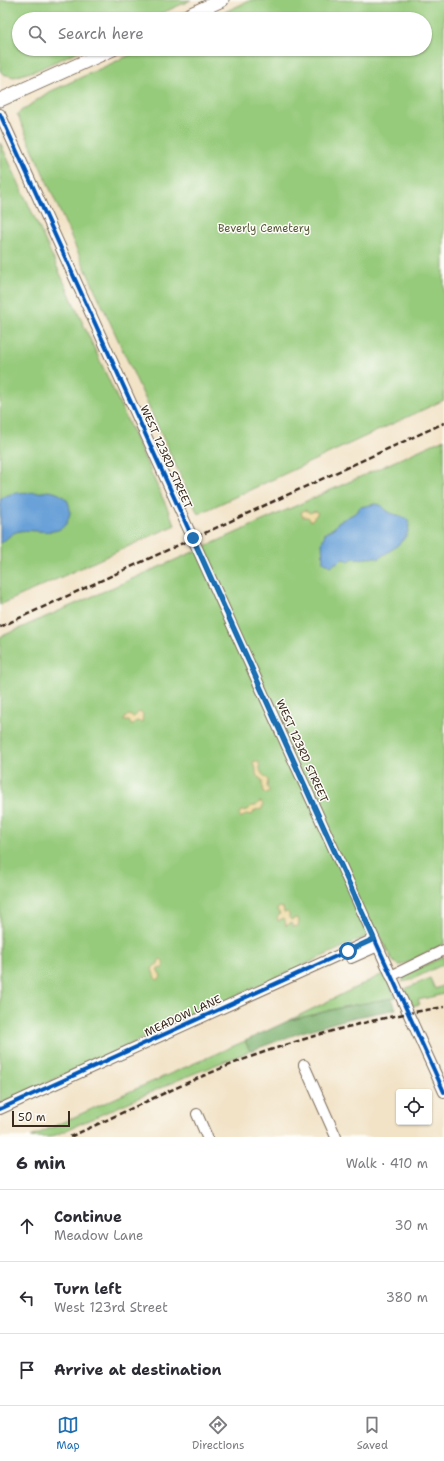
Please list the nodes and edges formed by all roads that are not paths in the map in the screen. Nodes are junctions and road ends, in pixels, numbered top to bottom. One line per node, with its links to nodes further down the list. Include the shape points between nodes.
1 (222, 0): 2 (main road)
2 (195, 12)
3 (97, 56): 4 (main road)
4 (0, 100)
5 (0, 114): 6 (street, WEST 123RD STREET)
6 (376, 943): 8 (street, WEST 123RD STREET); 11 (street, MEADOW LANE)
7 (444, 950): 8 (street)
8 (391, 976): 10 (street, WEST 123RD STREET)
9 (304, 1065): 14 (street)
10 (444, 1092)
11 (0, 1109)
12 (197, 1114): 13 (street)
13 (207, 1137)
14 (336, 1137)

